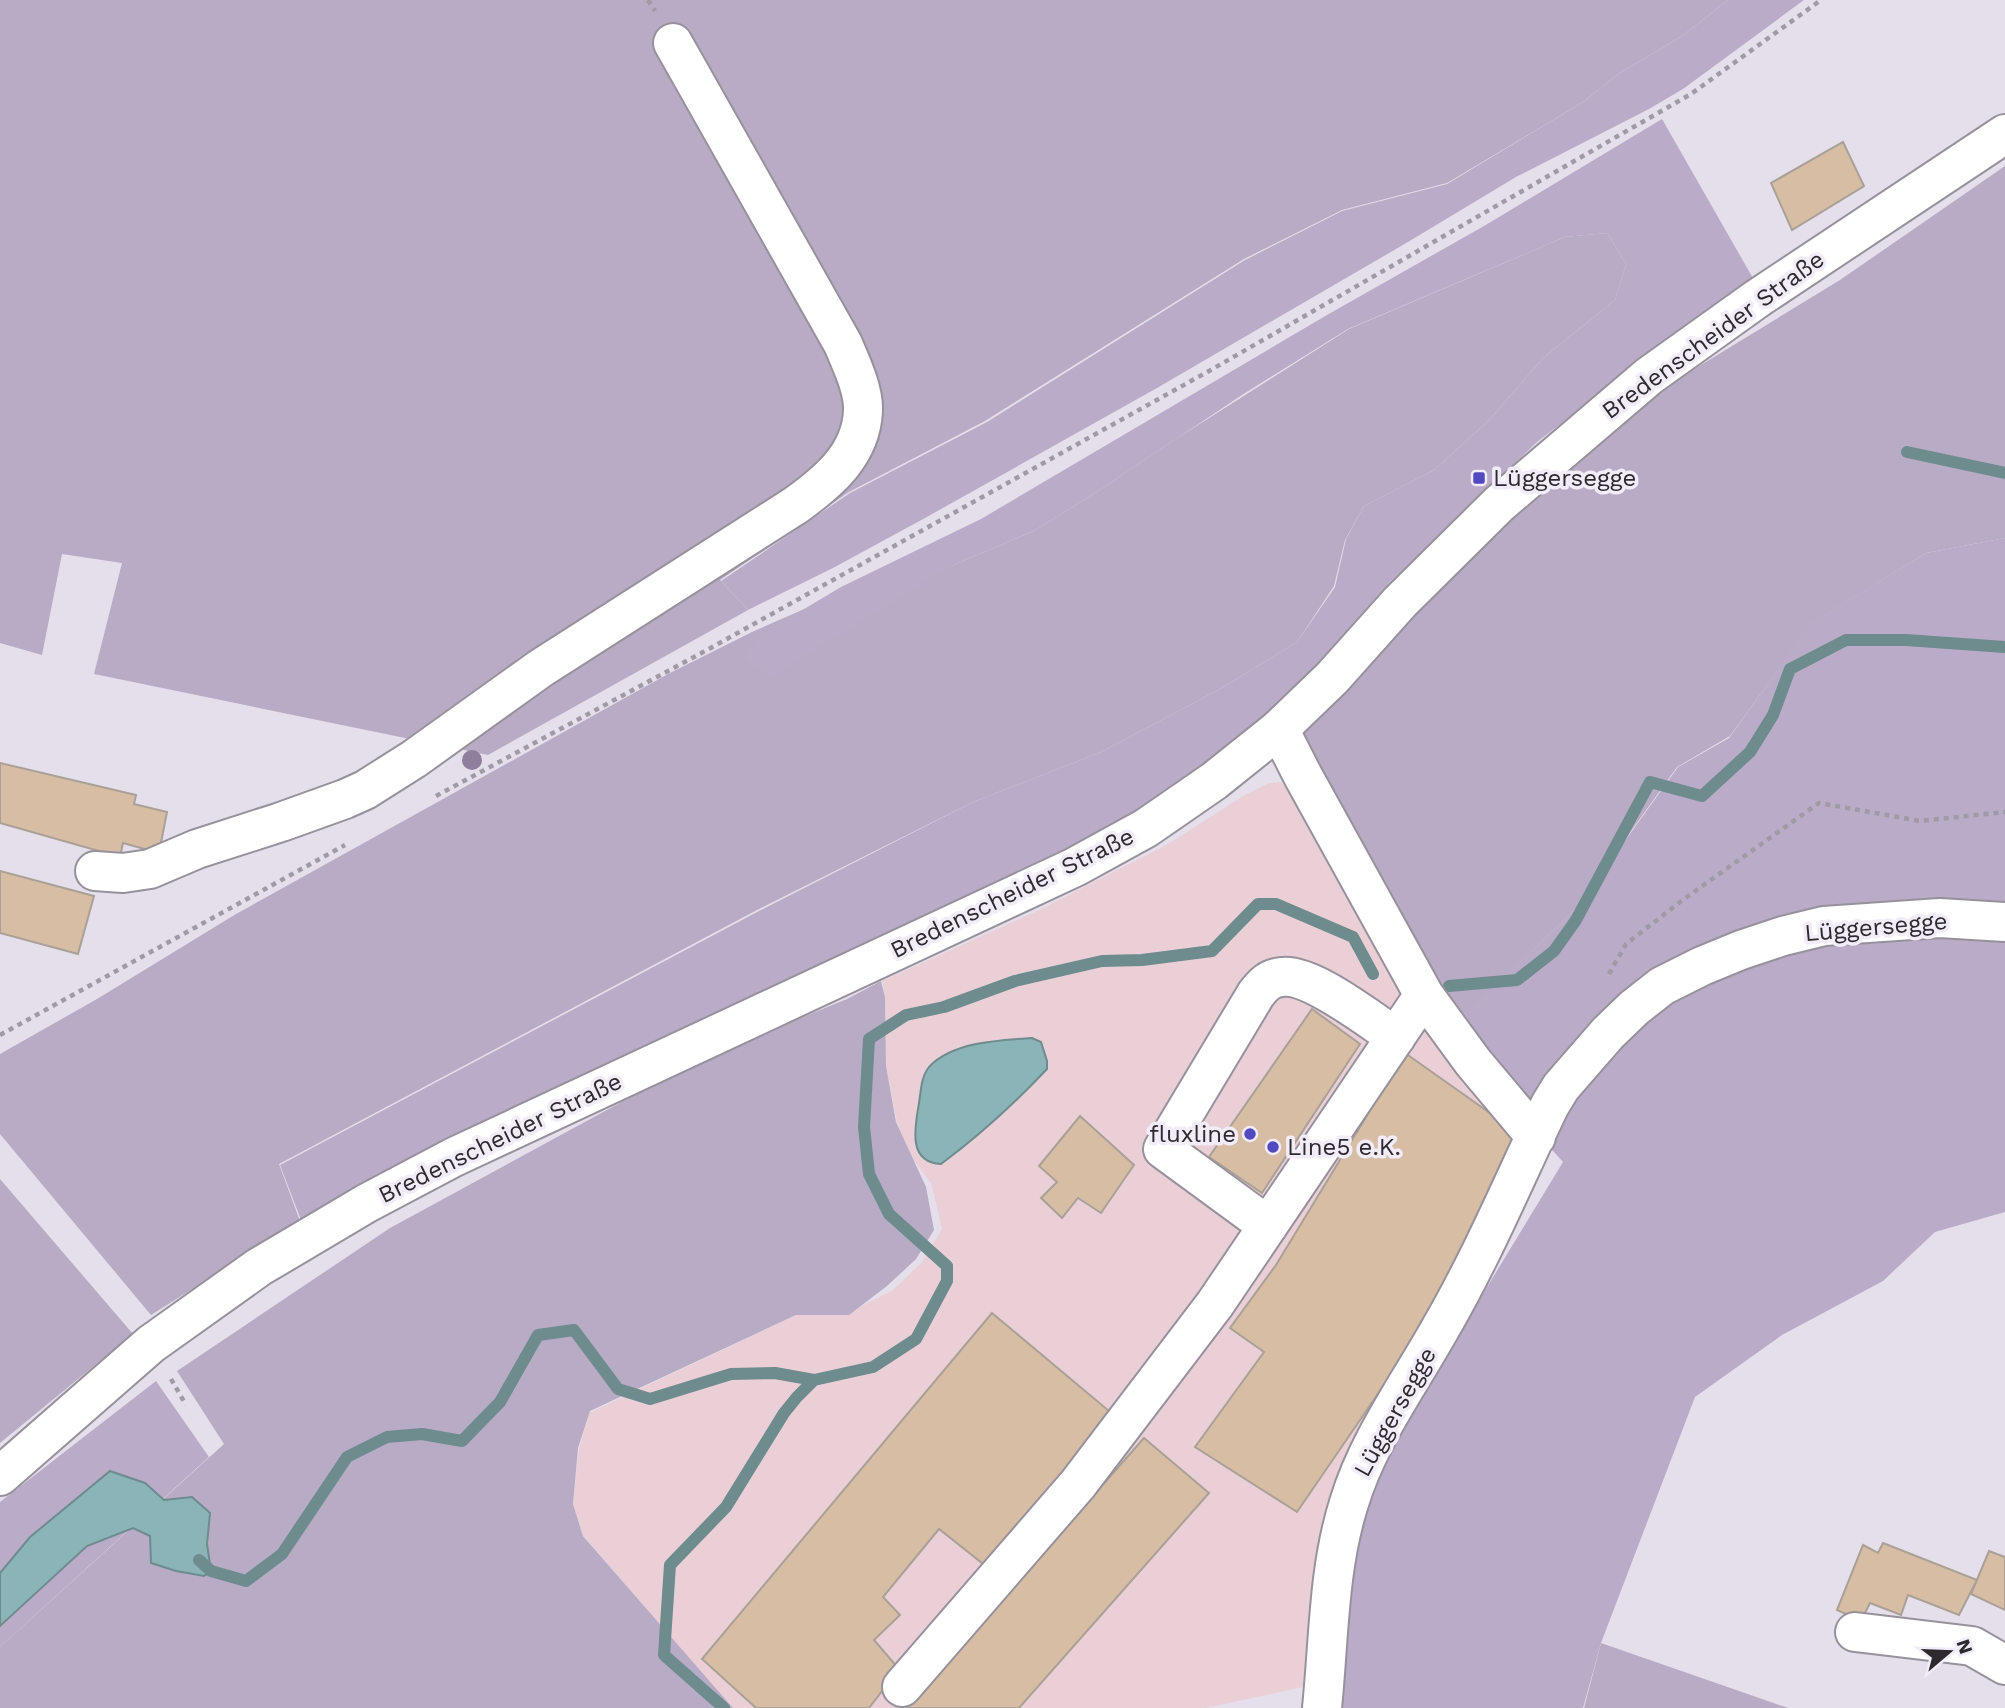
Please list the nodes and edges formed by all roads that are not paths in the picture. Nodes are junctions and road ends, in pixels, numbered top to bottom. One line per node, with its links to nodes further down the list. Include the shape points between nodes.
1 (673, 43): 4 (main road, via 843,344 857,377 863,410 848,458 796,505 541,668 365,790 150,869)
2 (2005, 134): 3 (main road, Bredenscheider Straße, via 1648,376 1499,504)
3 (1279, 729): 6 (main road); 10 (main road, Bredenscheider Straße, via 1146,828 1075,867 454,1157 367,1203 259,1267 151,1344)
4 (95, 871)
5 (2005, 922): 8 (main road, Lüggersegge, via 1940,918 1824,926 1702,966 1662,986 1608,1033 1556,1096)
6 (1424, 995): 7 (main road); 8 (main road, via 1472,1062)
7 (1396, 1037): 9 (main road); 9 (main road, via 1323,989 1297,979 1283,976 1267,981 1256,994 1163,1149)
8 (1536, 1137): 14 (main road, Lüggersegge, via 1490,1236 1362,1467 1335,1561)
9 (1268, 1226): 13 (main road, via 1215,1304 1078,1484)
10 (0, 1476)
11 (1855, 1632): 12 (main road, via 1972,1646)
12 (2005, 1665)
13 (902, 1687)
14 (1322, 1708)

